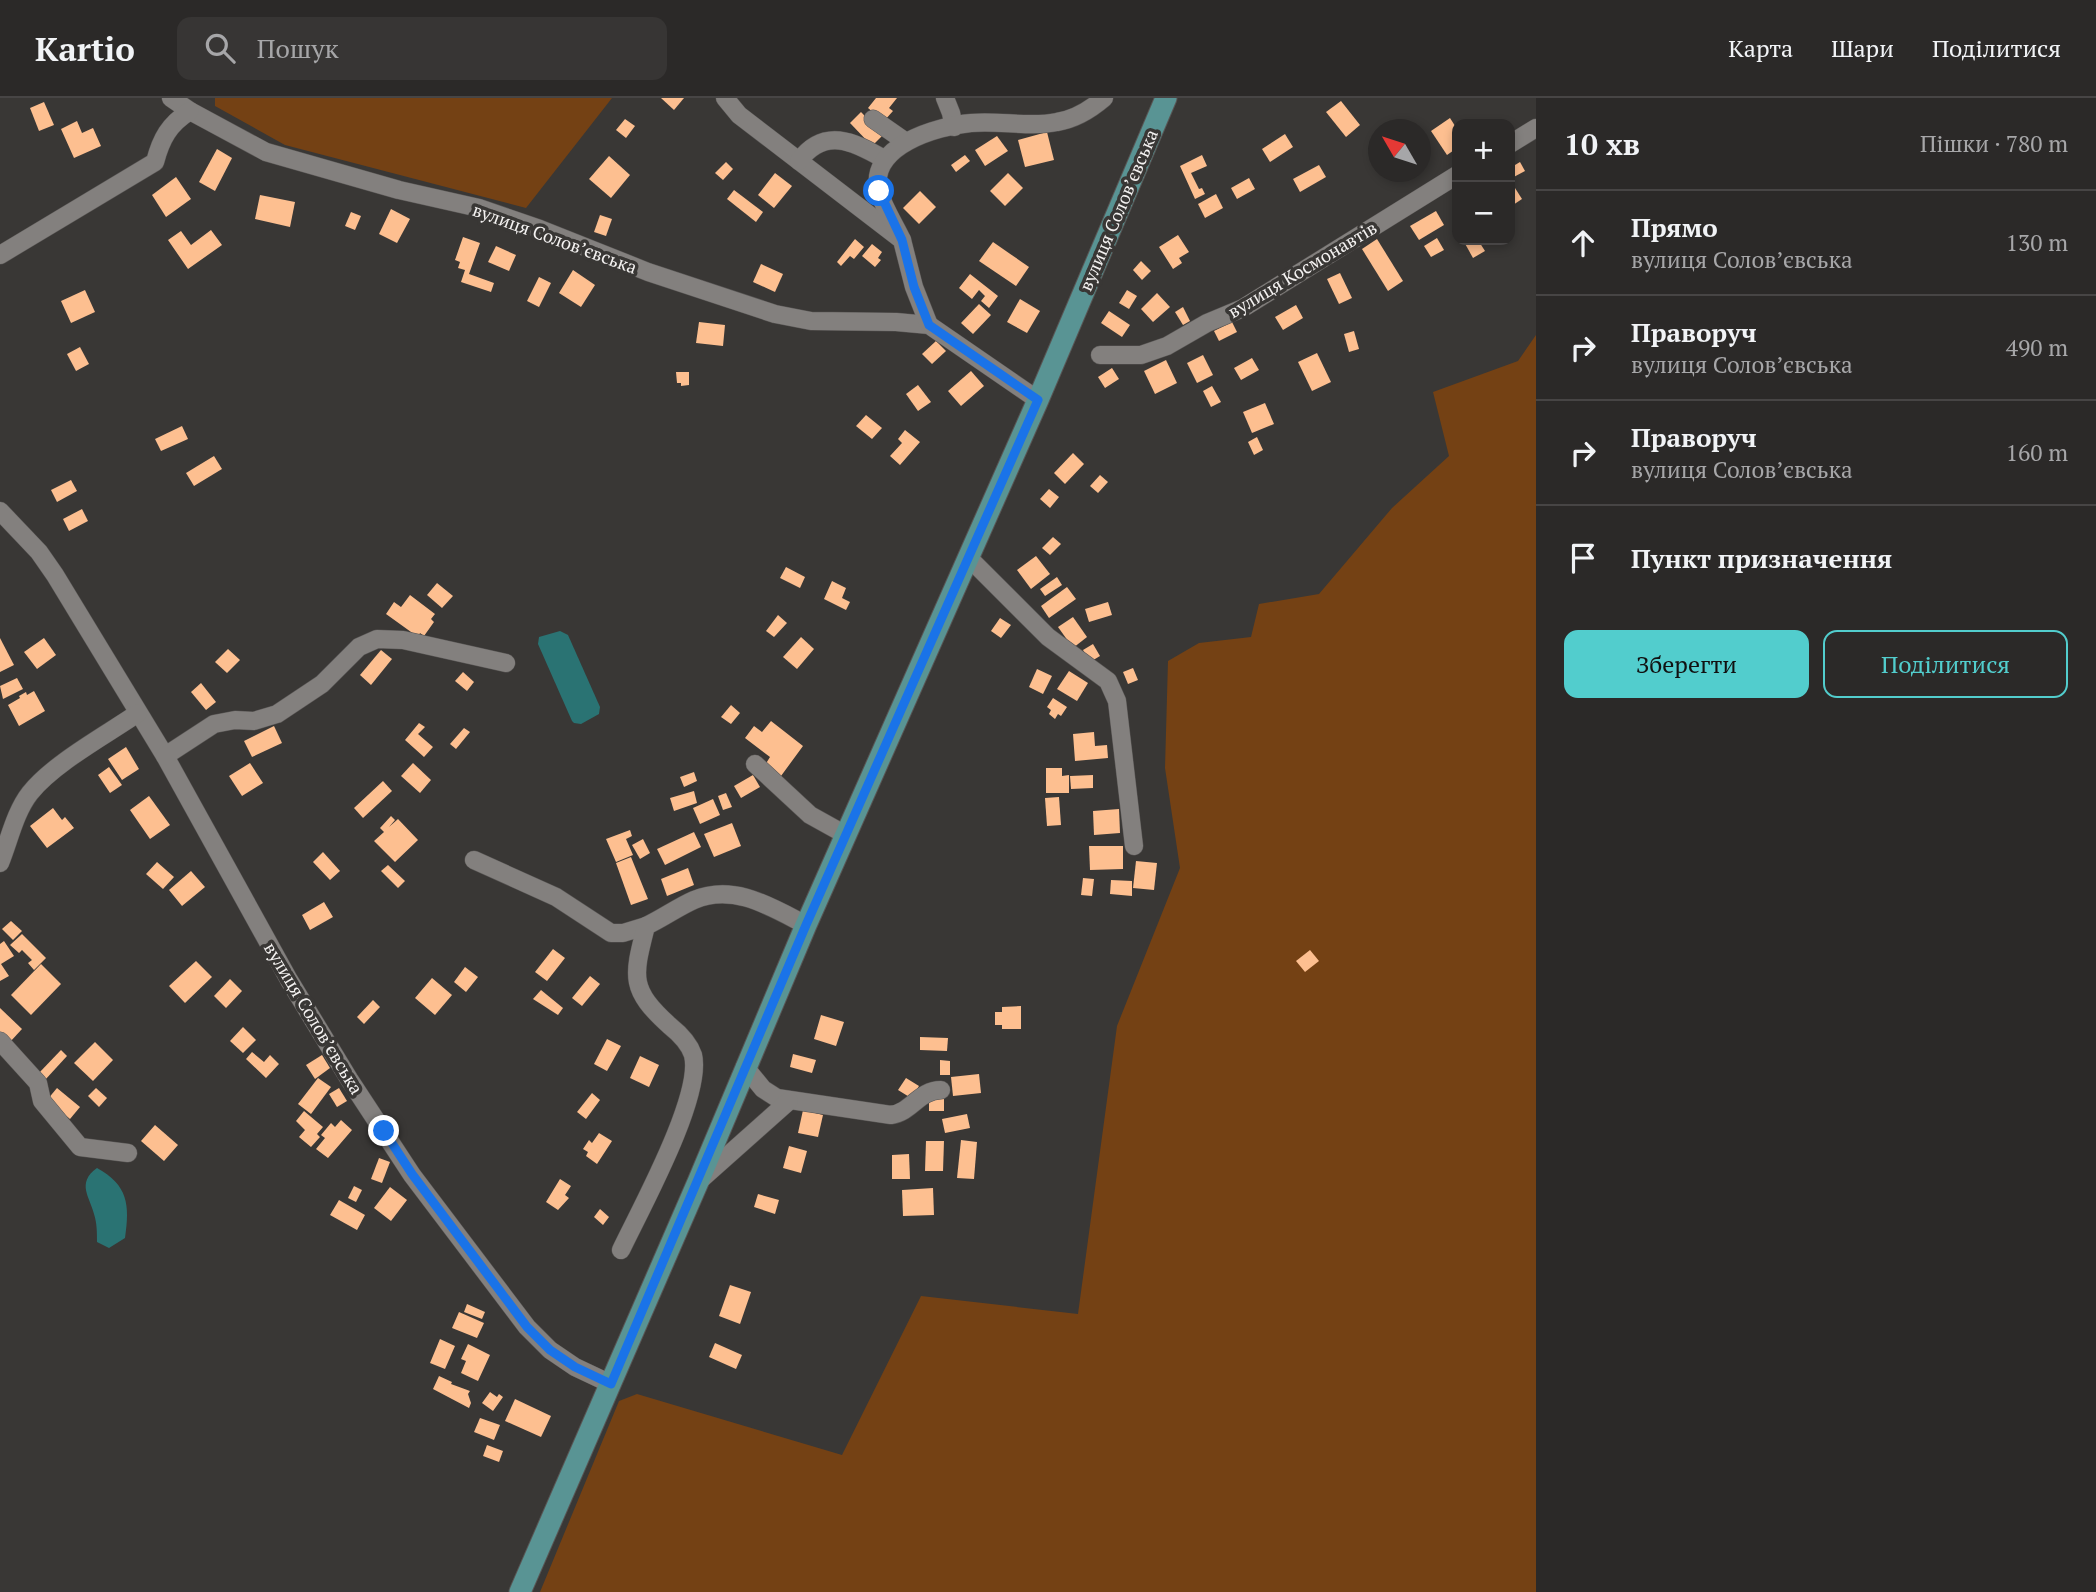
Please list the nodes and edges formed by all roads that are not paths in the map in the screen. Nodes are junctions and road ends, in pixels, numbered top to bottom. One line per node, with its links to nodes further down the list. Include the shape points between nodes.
1 (171, 98): 6 (street, вулиця Соловʼєвська)
2 (725, 98): 13 (street, via 739,115)
3 (944, 98): 8 (street)
4 (1104, 98): 8 (street, via 1073,119 1054,123)
5 (1166, 98): 19 (main road, вулиця Соловʼєвська)
6 (190, 111): 16 (street, via 165,134 155,162); 17 (street, вулиця Соловʼєвська, via 276,155 479,208 775,314 811,321)
7 (873, 119): 11 (street)
8 (954, 127): 11 (street)
9 (1536, 128): 10 (street)
10 (1515, 141)
11 (906, 142): 12 (street)
12 (884, 159): 13 (street, via 835,139 815,144); 15 (street, via 878,173 879,191)
13 (799, 161): 15 (street)
14 (1452, 178): 18 (street, вулиця Космонавтів, via 1243,307 1167,346 1141,355)
15 (902, 240): 17 (street)
16 (0, 255)
17 (929, 325): 19 (street, вулиця Соловʼєвська)
18 (1100, 355)
19 (1038, 400): 21 (main road, вулиця Соловʼєвська)
20 (0, 511): 23 (street, вулиця Соловʼєвська, via 55,575)
21 (968, 556): 26 (main road, вулиця Соловʼєвська); 27 (street, via 1048,637 1108,681 1117,701)
22 (506, 663): 24 (street, via 403,640 377,639 359,647 322,684 277,714 254,722 214,724)
23 (138, 713): 24 (street, вулиця Соловʼєвська); 29 (street, via 51,773 30,793)
24 (165, 756): 39 (street, вулиця Соловʼєвська, via 289,980 412,1174 527,1327 575,1367)
25 (755, 764): 26 (street, via 810,815)
26 (846, 835): 30 (main road, вулиця Соловʼєвська)
27 (1134, 846)
28 (474, 860): 31 (street, via 556,897 611,933)
29 (0, 863)
30 (806, 925): 31 (street, via 760,901 722,893 692,901); 33 (main road, вулиця Соловʼєвська)
31 (646, 926): 38 (street, via 638,987 647,1003 686,1042 694,1069 675,1133)
32 (0, 1041): 36 (street, via 38,1083 42,1101 80,1147)
33 (745, 1067): 35 (street, via 770,1094); 37 (main road, вулиця Соловʼєвська)
34 (941, 1090): 35 (street, via 927,1092 891,1115)
35 (789, 1101): 37 (street)
36 (128, 1153)
37 (698, 1182): 39 (main road, вулиця Соловʼєвська)
38 (621, 1250)
39 (611, 1384): 40 (main road, вулиця Соловʼєвська)
40 (520, 1592)

